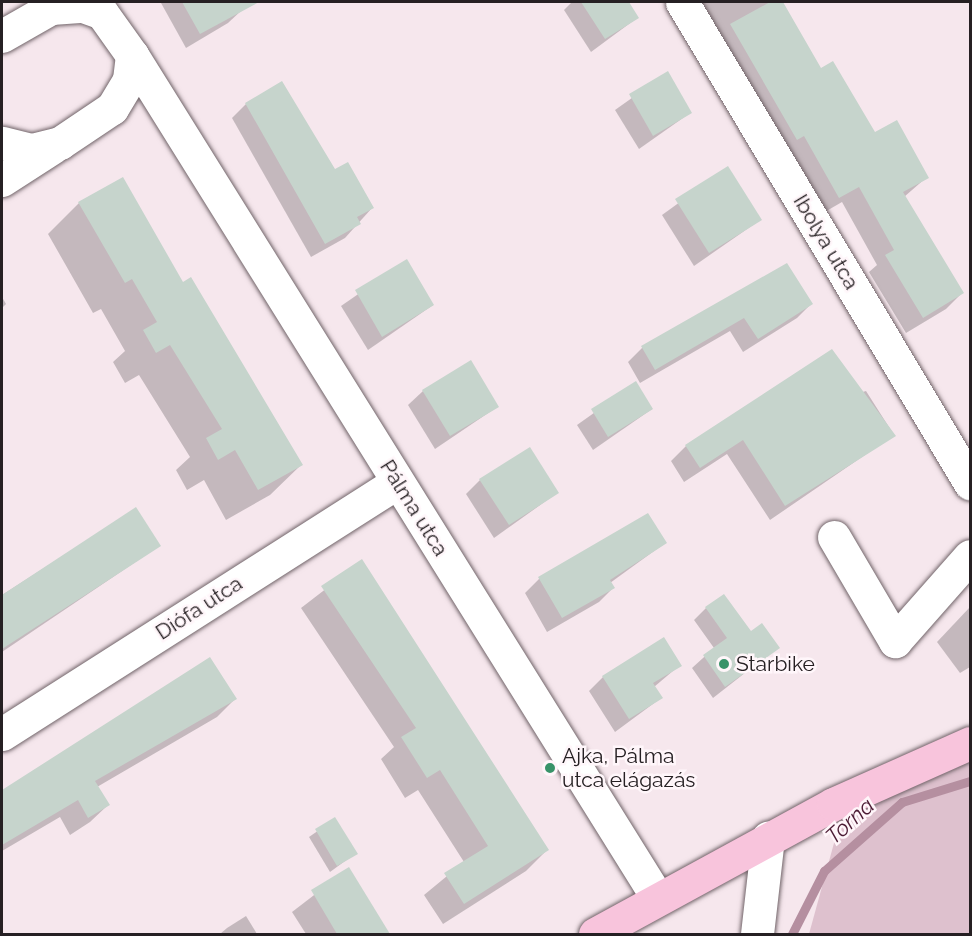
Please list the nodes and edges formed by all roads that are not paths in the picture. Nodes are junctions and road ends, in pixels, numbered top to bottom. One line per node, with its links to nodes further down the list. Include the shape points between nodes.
1 (682, 2): 12 (street, Ibolya utca)
2 (56, 5): 3 (street, Pálma utca); 4 (street, Pálma utca)
3 (105, 7): 5 (street, Pálma utca)
4 (2, 36)
5 (132, 55): 6 (street, via 129,80); 7 (street, Pálma utca)
6 (112, 108): 7 (street); 8 (street)
7 (171, 120): 11 (street, Pálma utca)
8 (60, 143): 9 (street); 10 (street)
9 (4, 151)
10 (2, 180)
11 (397, 482): 15 (street, Diófa utca); 18 (street, Pálma utca)
12 (970, 483)
13 (834, 537): 14 (street, via 895,641)
14 (970, 556)
15 (2, 734)
16 (970, 742): 17 (main road)
17 (768, 838): 18 (main road); 20 (street)
18 (657, 897): 19 (main road)
19 (595, 934)
20 (756, 934)

